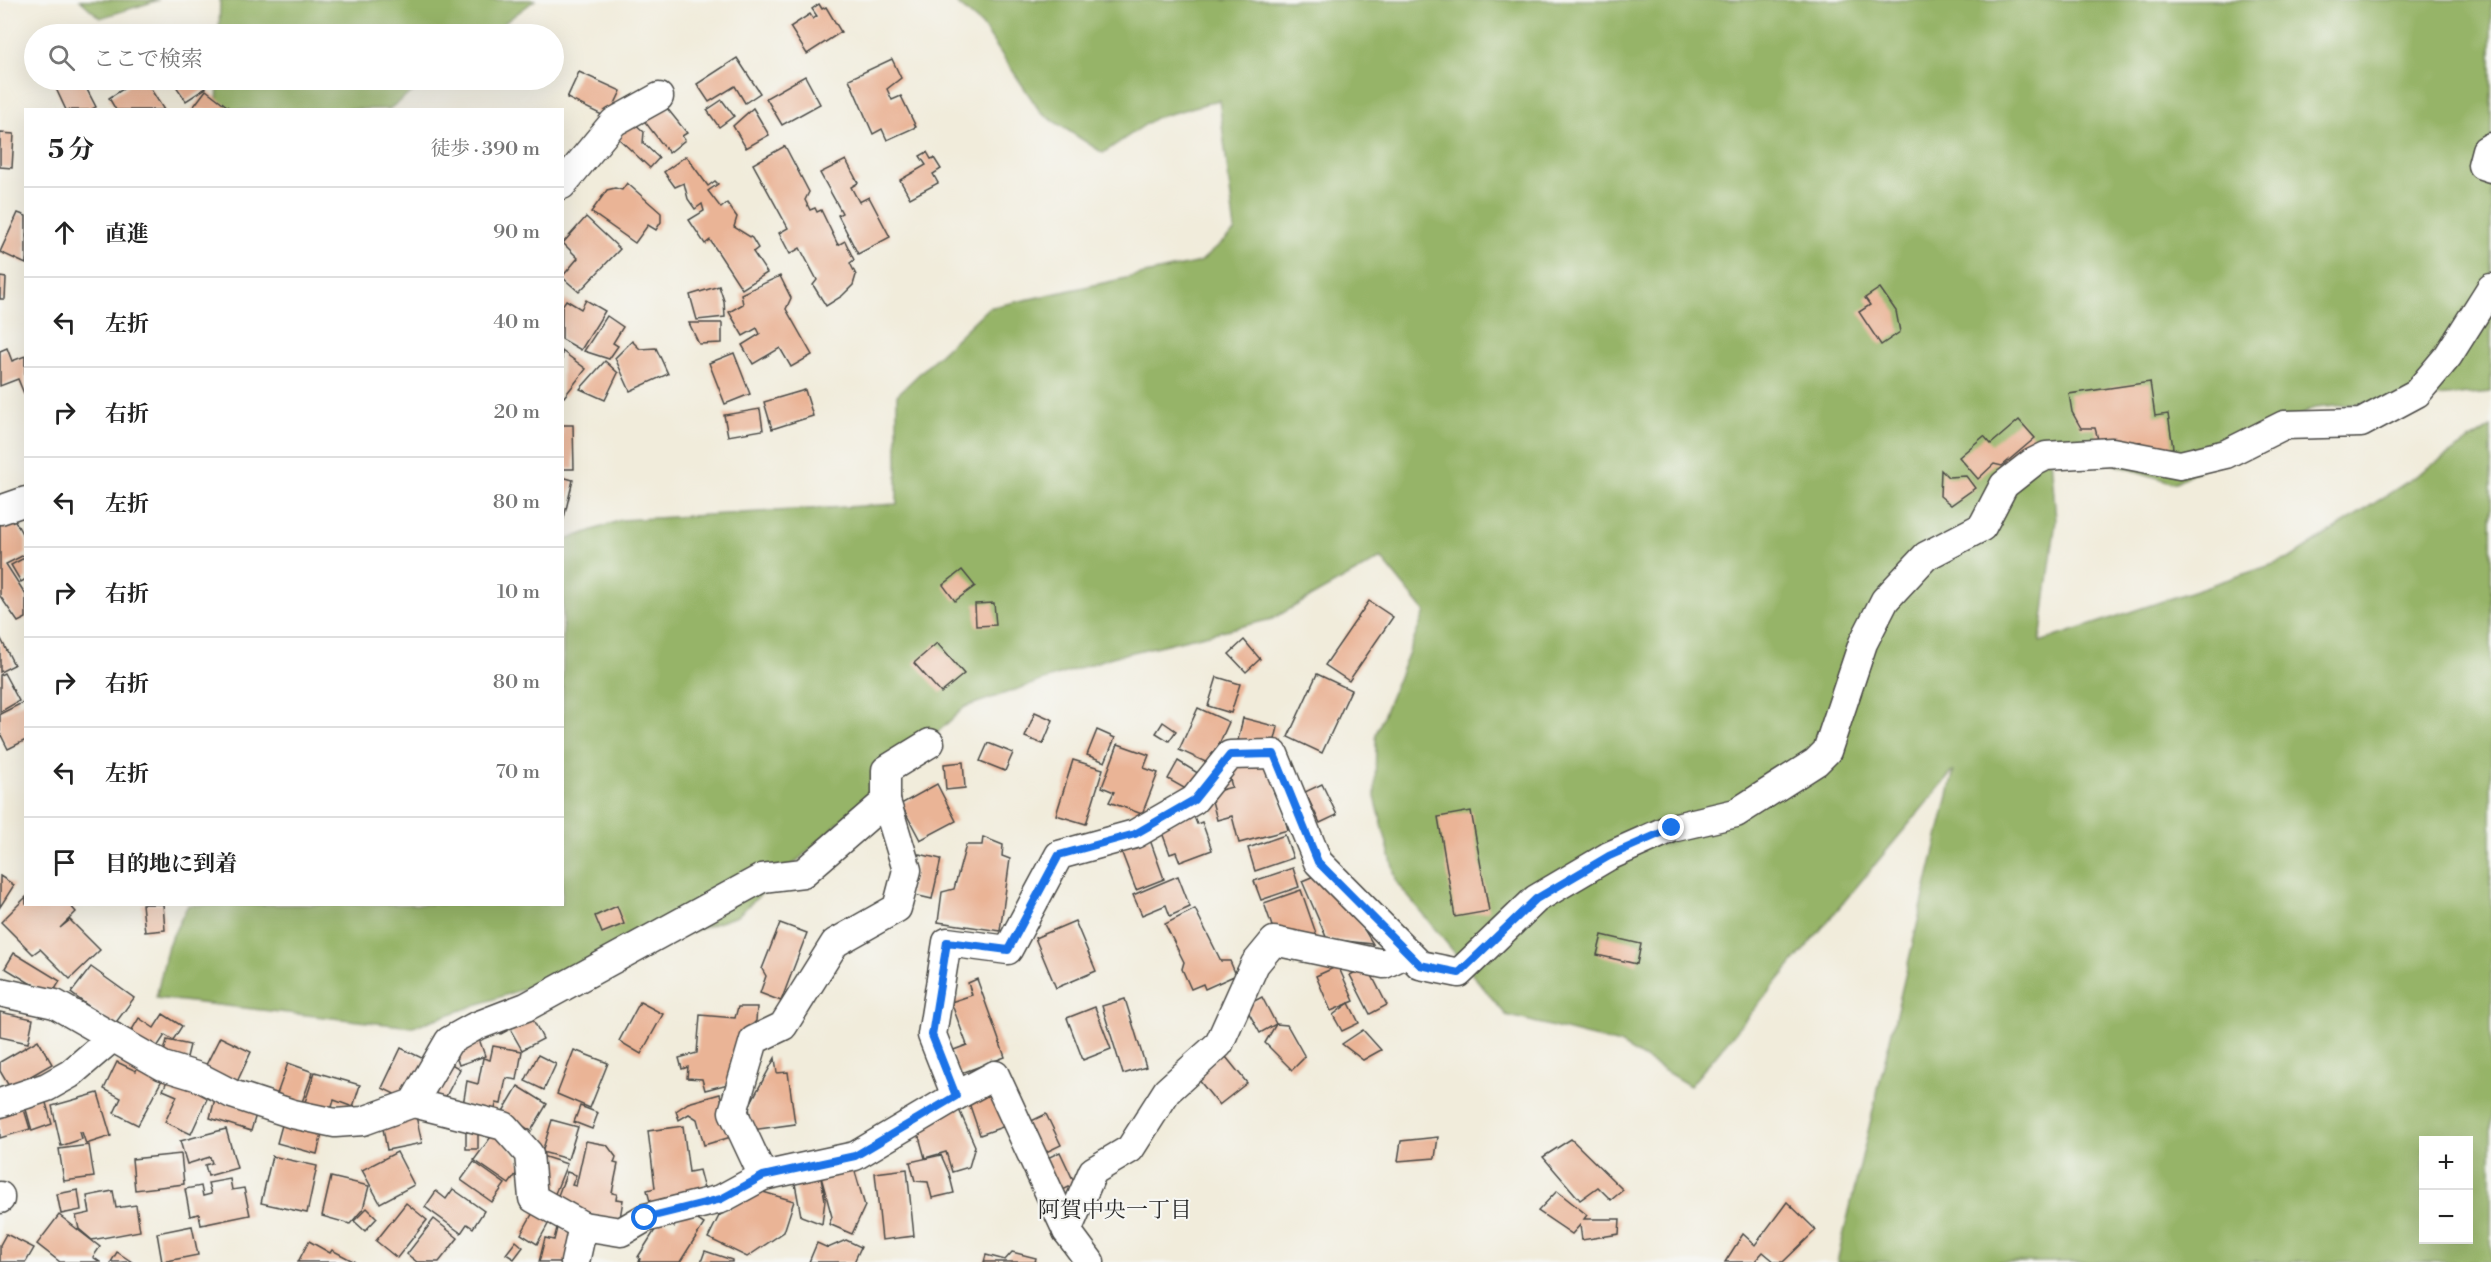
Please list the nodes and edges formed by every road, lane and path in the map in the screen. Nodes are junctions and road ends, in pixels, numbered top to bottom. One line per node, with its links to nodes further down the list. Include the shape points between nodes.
1 (660, 97): 4 (street, via 614,122)
2 (2491, 147): 3 (street, via 2486,150 2482,165)
3 (2491, 168)
4 (564, 183)
5 (2491, 288): 10 (street, via 2448,356 2417,393 2361,423 2284,425 2226,454 2180,465 2112,452 2046,456 2032,463 2004,485 1982,527 1926,556 1885,600 1863,643 1827,751 1816,762 1736,813 1672,828 1609,856 1536,899 1459,973 1420,965)
6 (24, 502): 7 (street)
7 (0, 510)
8 (930, 742): 9 (street, via 886,770)
9 (886, 801): 15 (street, via 803,873 762,878 526,1007 449,1041); 16 (street, via 907,870 897,908 835,943 783,1026 754,1040 733,1112)
10 (1407, 952): 13 (street, via 1318,862 1274,754 1230,755 1194,800 1135,834 1059,855 1008,950 947,942 932,1035); 18 (street, via 1384,964 1274,941 1255,964 1219,1044 1167,1091 1130,1149 1093,1171)
11 (0, 992): 12 (street, via 55,1004)
12 (113, 1037): 14 (street, via 70,1074 47,1087); 15 (street, via 163,1066 200,1077 232,1094 335,1123 363,1121)
13 (956, 1096): 16 (street, via 855,1156); 18 (street, via 995,1075)
14 (0, 1103)
15 (413, 1103): 17 (street, via 504,1126 529,1154 532,1198)
16 (763, 1176): 17 (street, via 721,1199 645,1218 621,1232)
17 (583, 1226): 19 (street)
18 (1067, 1231): 20 (street)
19 (575, 1262)
20 (1090, 1262)

